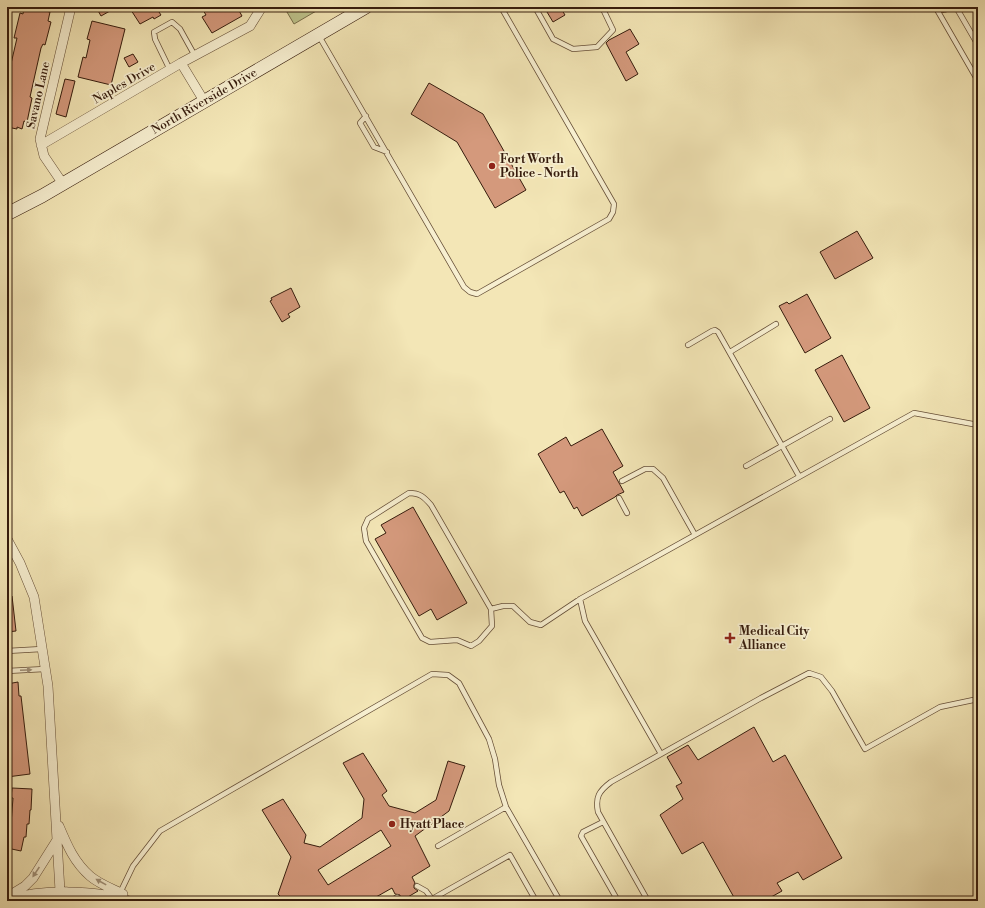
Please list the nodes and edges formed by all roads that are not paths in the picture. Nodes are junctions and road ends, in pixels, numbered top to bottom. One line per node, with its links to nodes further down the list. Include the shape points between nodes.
1 (71, 7): 17 (street, Savano Lane, via 40,140)
2 (259, 7): 11 (street, Naples Drive, via 260,10 250,26)
3 (366, 7): 9 (main road, North Riverside Drive)
4 (502, 7): 18 (lane, via 614,204 609,219 478,294 470,292 464,287)
5 (535, 7): 6 (lane, via 553,39 572,49 597,47 613,30)
6 (602, 7)
7 (936, 7): 8 (lane, via 944,10); 14 (lane)
8 (955, 7): 10 (lane)
9 (318, 35): 15 (main road, North Riverside Drive); 16 (lane)
10 (978, 45)
11 (195, 56): 12 (street, Naples Drive); 13 (lane, via 180,29 172,22 154,32)
12 (181, 63): 13 (street, Naples Drive); 15 (street)
13 (170, 70): 17 (street, Naples Drive)
14 (978, 80)
15 (204, 101): 19 (main road, North Riverside Drive)
16 (366, 116): 18 (lane); 18 (lane, via 360,123 374,147)
17 (41, 145): 19 (street, Savano Lane, via 44,156)
18 (387, 152)
19 (63, 184): 20 (main road, North Riverside Drive)
20 (42, 196): 21 (main road, North Riverside Drive); 22 (main road, North Riverside Drive)
21 (7, 214)
22 (7, 224)
23 (776, 324): 25 (lane)
24 (688, 345): 25 (lane, via 715,330)
25 (730, 352): 28 (lane)
26 (830, 419): 28 (lane)
27 (978, 425): 30 (lane, via 914,412)
28 (783, 445): 29 (lane); 30 (lane)
29 (746, 466)
30 (799, 476): 34 (lane)
31 (622, 481): 34 (lane, via 645,469 653,469 663,478)
32 (619, 498): 33 (lane)
33 (627, 513)
34 (695, 535): 36 (lane)
35 (7, 539): 38 (street, via 34,597)
36 (580, 599): 37 (lane, via 541,625 530,622 513,606); 43 (lane, via 585,621)
37 (491, 609): 37 (lane, via 425,498 416,493 409,493 368,519 364,528 366,541 422,638 430,642 457,640 471,646 492,626)
38 (42, 649): 39 (lane); 40 (street)
39 (7, 652)
40 (45, 669): 41 (lane, one-way to 40); 45 (street)
41 (7, 671)
42 (978, 699): 43 (lane, via 940,708 865,749 832,691 821,677 809,673)
43 (661, 754): 46 (lane, via 602,788 596,802)
44 (506, 807): 48 (lane); 51 (lane, via 489,738 459,683 448,675 432,674 160,831 133,866); 60 (lane)
45 (56, 819): 47 (street); 51 (street, one-way to 45, via 91,877 72,856)
46 (603, 822): 61 (lane, via 583,832 581,836); 62 (lane)
47 (57, 840): 50 (street); 52 (street, one-way to 52, via 33,878)
48 (438, 846)
49 (417, 886): 55 (lane, via 426,890)
50 (60, 891): 54 (street); 56 (street, via 116,896)
51 (120, 893): 57 (street)
52 (7, 897)
53 (397, 898): 58 (lane)
54 (7, 900)
55 (431, 900): 59 (lane, via 510,855)
56 (129, 901)
57 (135, 901)
58 (391, 901)
59 (536, 901)
60 (560, 901)
61 (618, 901)
62 (648, 901)

